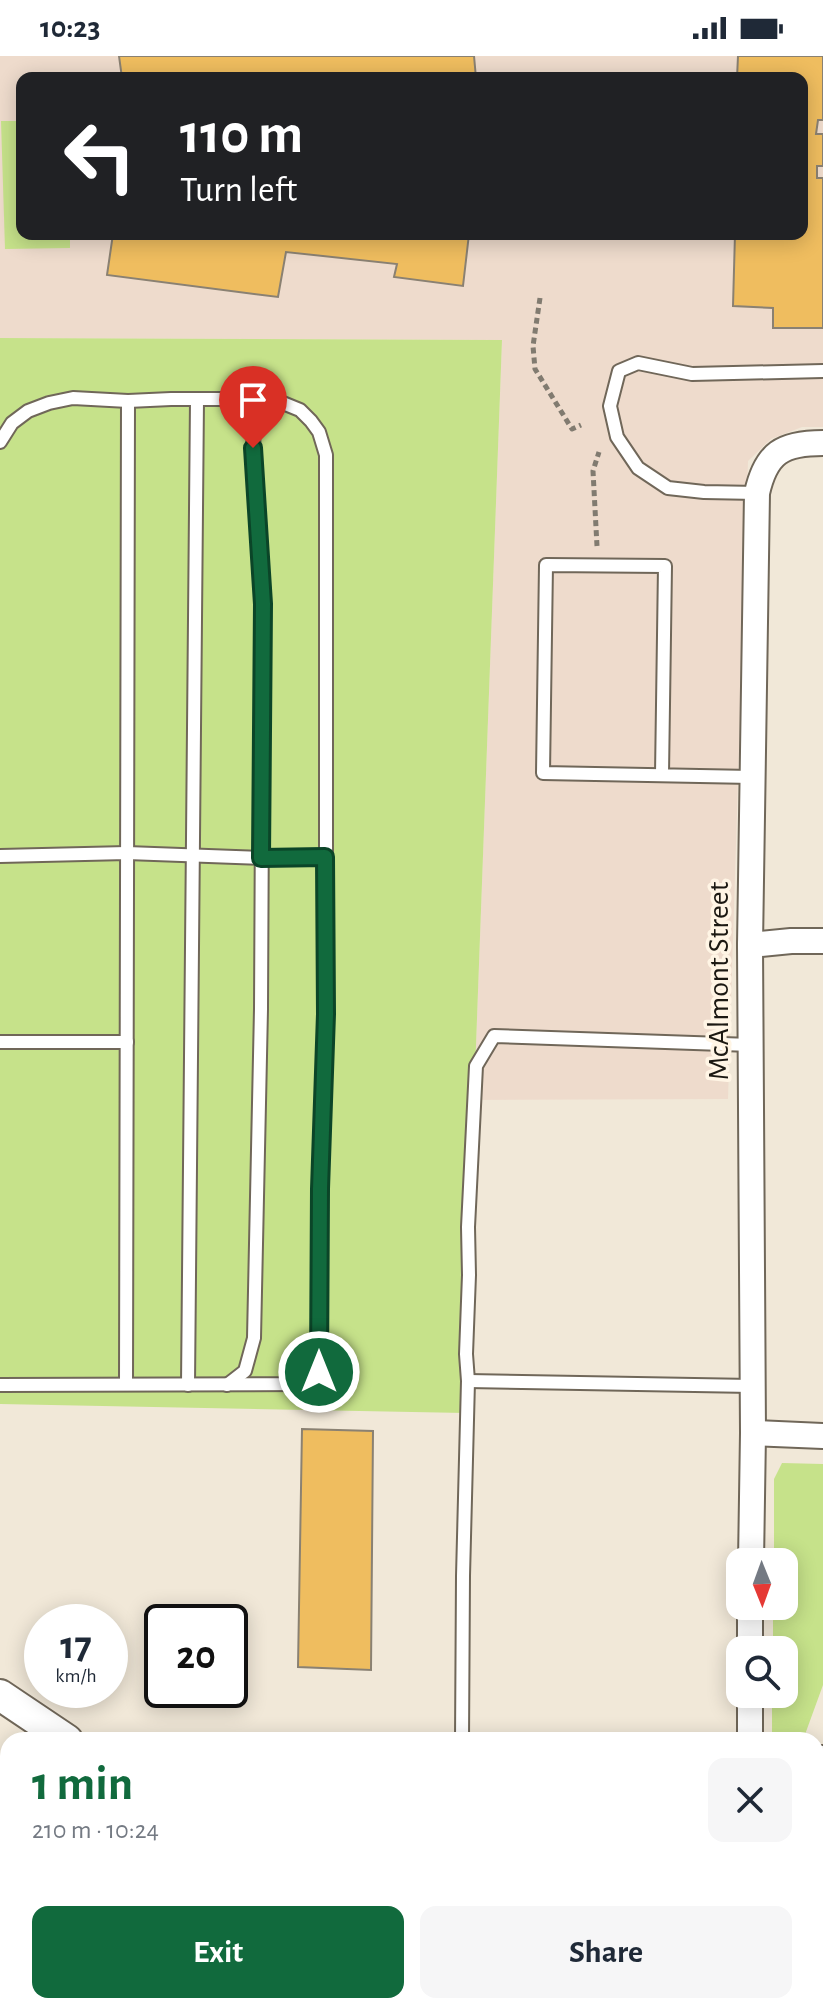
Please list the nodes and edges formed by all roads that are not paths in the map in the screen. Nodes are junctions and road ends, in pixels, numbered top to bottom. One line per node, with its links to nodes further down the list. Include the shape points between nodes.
1 (823, 371): 7 (lane, via 692,374 638,363 619,371 610,406 617,437 638,468 668,488)
2 (254, 399): 3 (lane); 13 (lane, via 273,399 300,410 319,432 326,455); 14 (lane, via 263,604)
3 (197, 400): 4 (lane); 11 (lane)
4 (128, 401): 5 (lane, via 73,398 49,403 12,423); 10 (lane)
5 (0, 442)
6 (823, 443): 7 (street, McAlmont Street, via 804,443 772,456)
7 (757, 493): 9 (street, McAlmont Street)
8 (662, 774): 8 (lane, via 543,773 546,565 665,566); 9 (lane)
9 (752, 777): 16 (street, McAlmont Street)
10 (127, 853): 11 (lane); 12 (lane); 18 (lane)
11 (193, 855): 14 (lane); 23 (lane)
12 (0, 856)
13 (325, 857): 14 (lane); 24 (lane, via 319,1372 309,1384)
14 (261, 858): 24 (lane, via 254,1338 245,1371)
15 (823, 941): 16 (street)
16 (750, 945): 19 (street, McAlmont Street)
17 (0, 1042): 18 (lane)
18 (127, 1042): 21 (lane)
19 (751, 1045): 20 (lane, via 494,1036 476,1066); 25 (street, McAlmont Street)
20 (468, 1381): 25 (lane); 32 (lane)
21 (126, 1384): 22 (lane); 23 (lane)
22 (0, 1385)
23 (188, 1385): 24 (lane)
24 (227, 1385)
25 (752, 1386): 26 (street, McAlmont Street)
26 (753, 1433): 27 (street); 28 (street, McAlmont Street)
27 (823, 1436)
28 (751, 1548)
29 (0, 1695): 31 (street)
30 (750, 1708): 33 (street)
31 (55, 1732)
32 (462, 1732)
33 (750, 1732)

